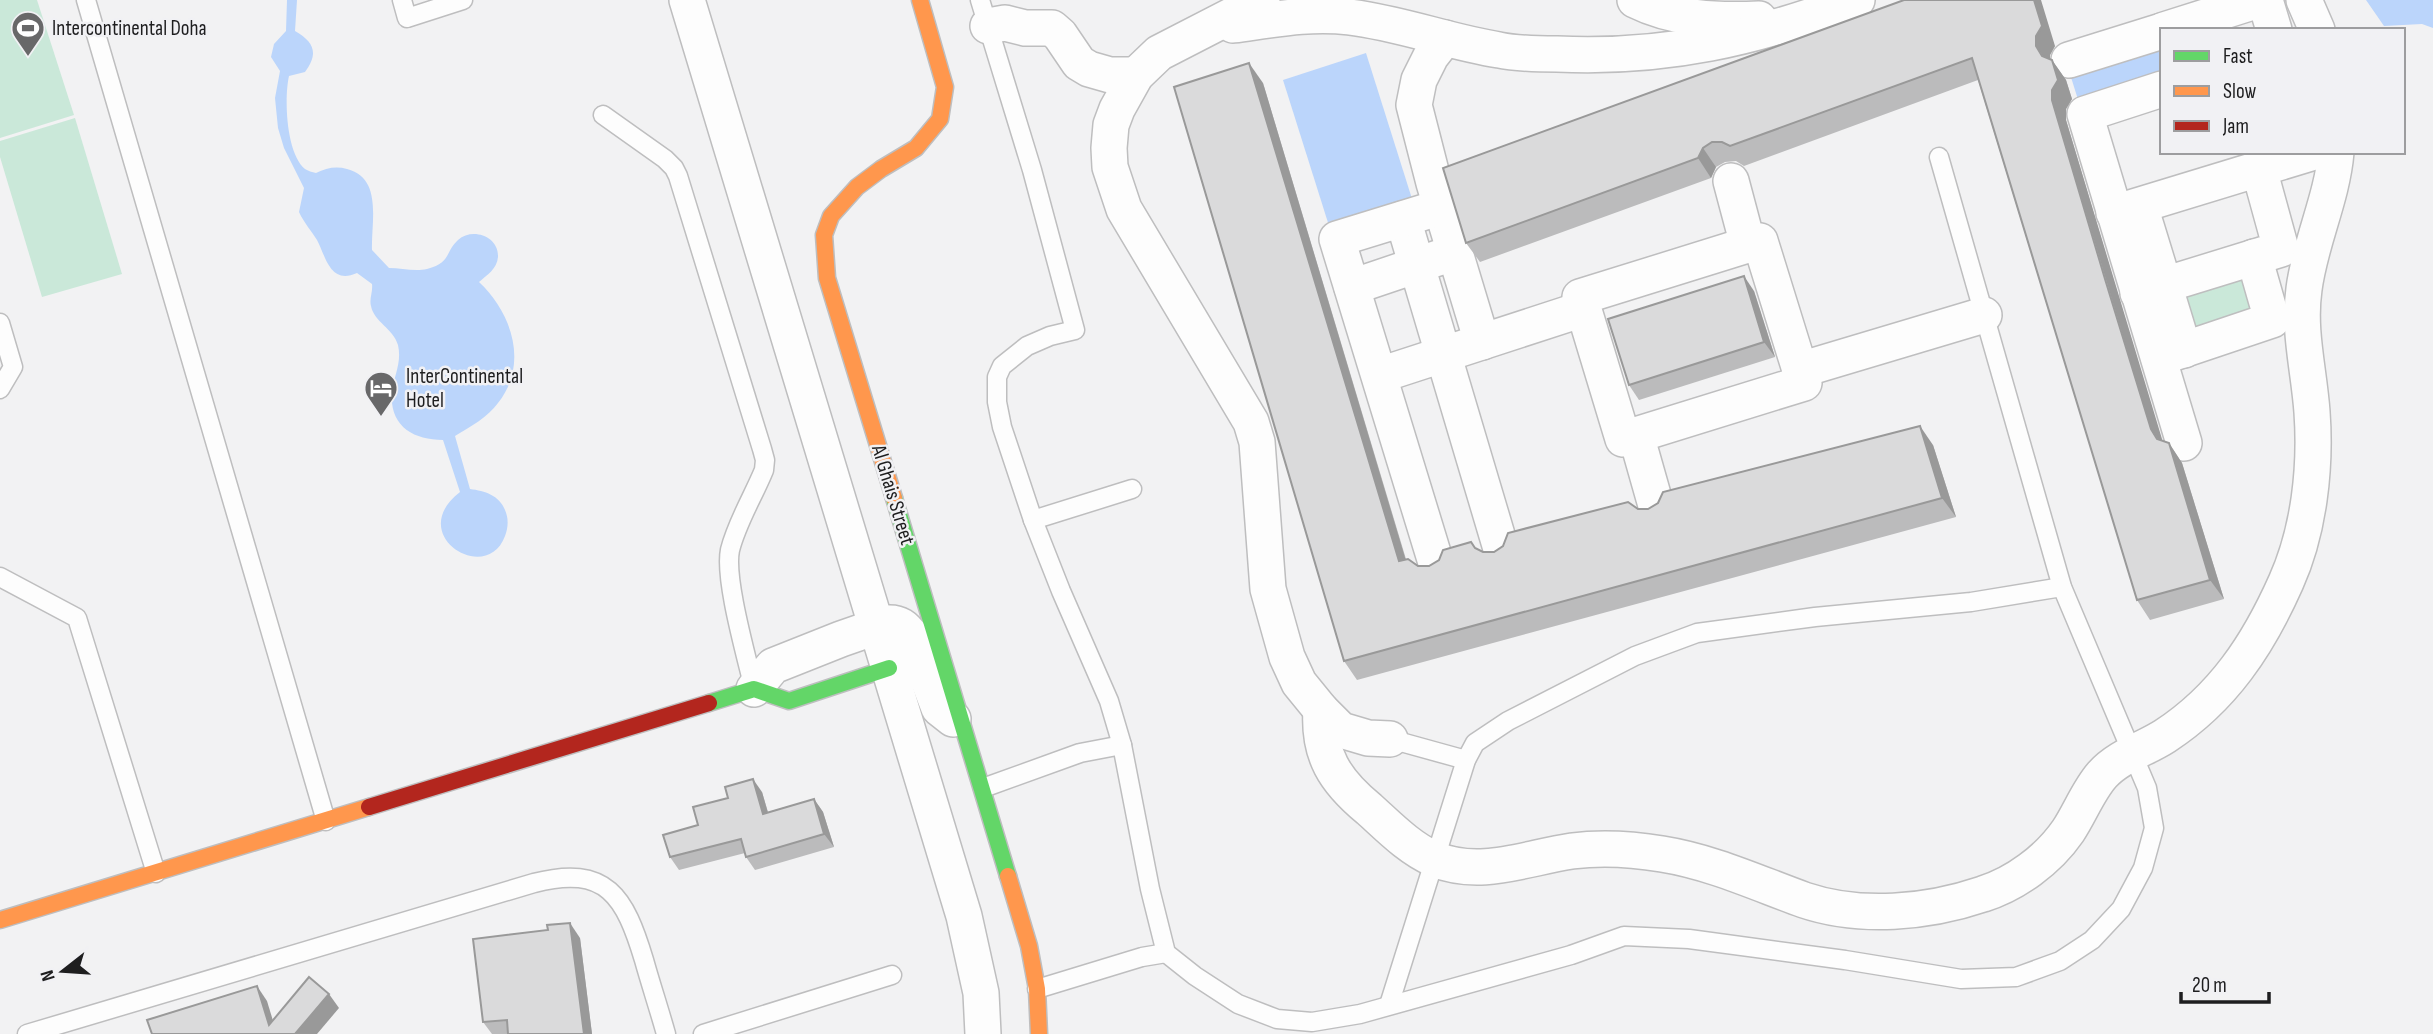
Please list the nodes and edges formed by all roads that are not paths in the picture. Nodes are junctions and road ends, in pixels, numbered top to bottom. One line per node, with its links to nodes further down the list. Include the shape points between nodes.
1 (86, 0): 64 (lane)
2 (401, 0): 3 (lane, via 407,18)
3 (463, 0)
4 (687, 0): 54 (street)
5 (920, 0): 58 (street, Al Ghais Street, via 945,87 940,119 916,148 881,169 839,205 824,235 827,278)
6 (1262, 0): 16 (street)
7 (1635, 0): 12 (street, via 1668,13 1702,19)
8 (1857, 0): 12 (street)
9 (2257, 0): 13 (street); 14 (street)
10 (2304, 0): 15 (street)
11 (984, 13): 20 (street, via 1026,28 1052,29 1089,69); 49 (lane, via 1075,330 1027,346 1002,366 997,377 1002,427)
12 (1820, 23): 18 (street, via 1784,26 1709,45 1589,56 1501,51)
13 (2169, 28)
14 (2273, 28)
15 (2316, 28)
16 (1202, 29): 18 (street, via 1276,18 1346,16); 20 (street, via 1159,53)
17 (2160, 31): 19 (street)
18 (1445, 38): 27 (street, via 1419,80 1414,105)
19 (2069, 60)
20 (1136, 75): 57 (street, via 1111,125 1110,167 1116,190 1251,422 1257,442 1271,602 1287,657)
21 (2160, 90): 28 (street, via 2085,114)
22 (603, 116): 56 (lane, via 665,159 678,176 765,460 729,554 737,619)
23 (2336, 154): 61 (street, via 2304,287 2303,350 2313,449 2297,554 2273,610 2225,685 2186,721)
24 (1939, 157): 37 (lane)
25 (2288, 158): 28 (street); 32 (street, via 2281,249)
26 (1731, 181): 30 (street)
27 (1441, 207): 29 (street); 31 (street)
28 (2127, 209): 35 (street)
29 (1403, 219): 33 (street); 34 (street, via 1337,239)
30 (1748, 245): 36 (street, via 1580,297); 42 (street, via 1760,241)
31 (1455, 253): 33 (street); 39 (street)
32 (2254, 257): 35 (street); 40 (street, via 2272,320)
33 (1416, 265): 34 (street); 41 (street)
34 (1352, 287): 43 (street)
35 (2151, 289): 40 (street)
36 (1583, 309): 39 (street); 45 (street, via 1623,439)
37 (1984, 315): 42 (street); 53 (lane)
38 (0, 323): 44 (lane, via 12,367)
39 (1482, 342): 41 (street)
40 (2172, 354): 46 (street)
41 (1443, 355): 43 (street); 50 (street)
42 (1800, 370): 45 (street, via 1804,383)
43 (1380, 375): 51 (street)
44 (0, 388)
45 (1636, 435): 48 (street)
46 (2183, 443)
47 (1132, 489): 49 (lane)
48 (1657, 509)
49 (1033, 520): 60 (lane, via 1109,701)
50 (1502, 552)
51 (1437, 566)
52 (0, 577): 66 (lane, via 77,618)
53 (2062, 587): 61 (lane); 62 (lane, via 1971,602 1697,633 1635,656 1508,721 1475,743)
54 (876, 626): 55 (street); 56 (street, via 773,666); 58 (street, via 894,623 906,629 939,708)
55 (889, 668): 56 (street, via 789,701); 75 (street, via 964,916 981,993)
56 (754, 689): 64 (street)
57 (1321, 710): 59 (street, via 1341,730); 65 (street, via 1320,733 1334,771 1363,804 1416,850)
58 (964, 727): 63 (street, Al Ghais Street)
59 (1390, 740): 62 (lane)
60 (1122, 745): 63 (lane, via 1080,753); 68 (lane)
61 (2134, 753): 65 (street, via 2103,774 2065,835 2015,880 1986,893 1924,908 1835,908 1682,857 1640,850 1575,851 1483,868); 71 (lane, via 2147,788 2154,828 2143,868 2121,909 2092,940 2060,961 2016,977 1961,979 1702,940 1624,936)
62 (1466, 760): 65 (lane)
63 (983, 788): 70 (street, Al Ghais Street)
64 (326, 821): 66 (street)
65 (1435, 859): 71 (lane)
66 (156, 873): 67 (street)
67 (0, 920)
68 (1166, 953): 70 (lane); 71 (lane, via 1238,1004 1278,1019 1312,1022)
69 (892, 975): 74 (lane)
70 (1037, 989): 76 (street, Al Ghais Street)
71 (1389, 1005)
72 (27, 1034): 73 (lane, via 534,883 577,877 599,884 618,898 633,922)
73 (666, 1034)
74 (703, 1034)
75 (983, 1034)
76 (1040, 1034)

